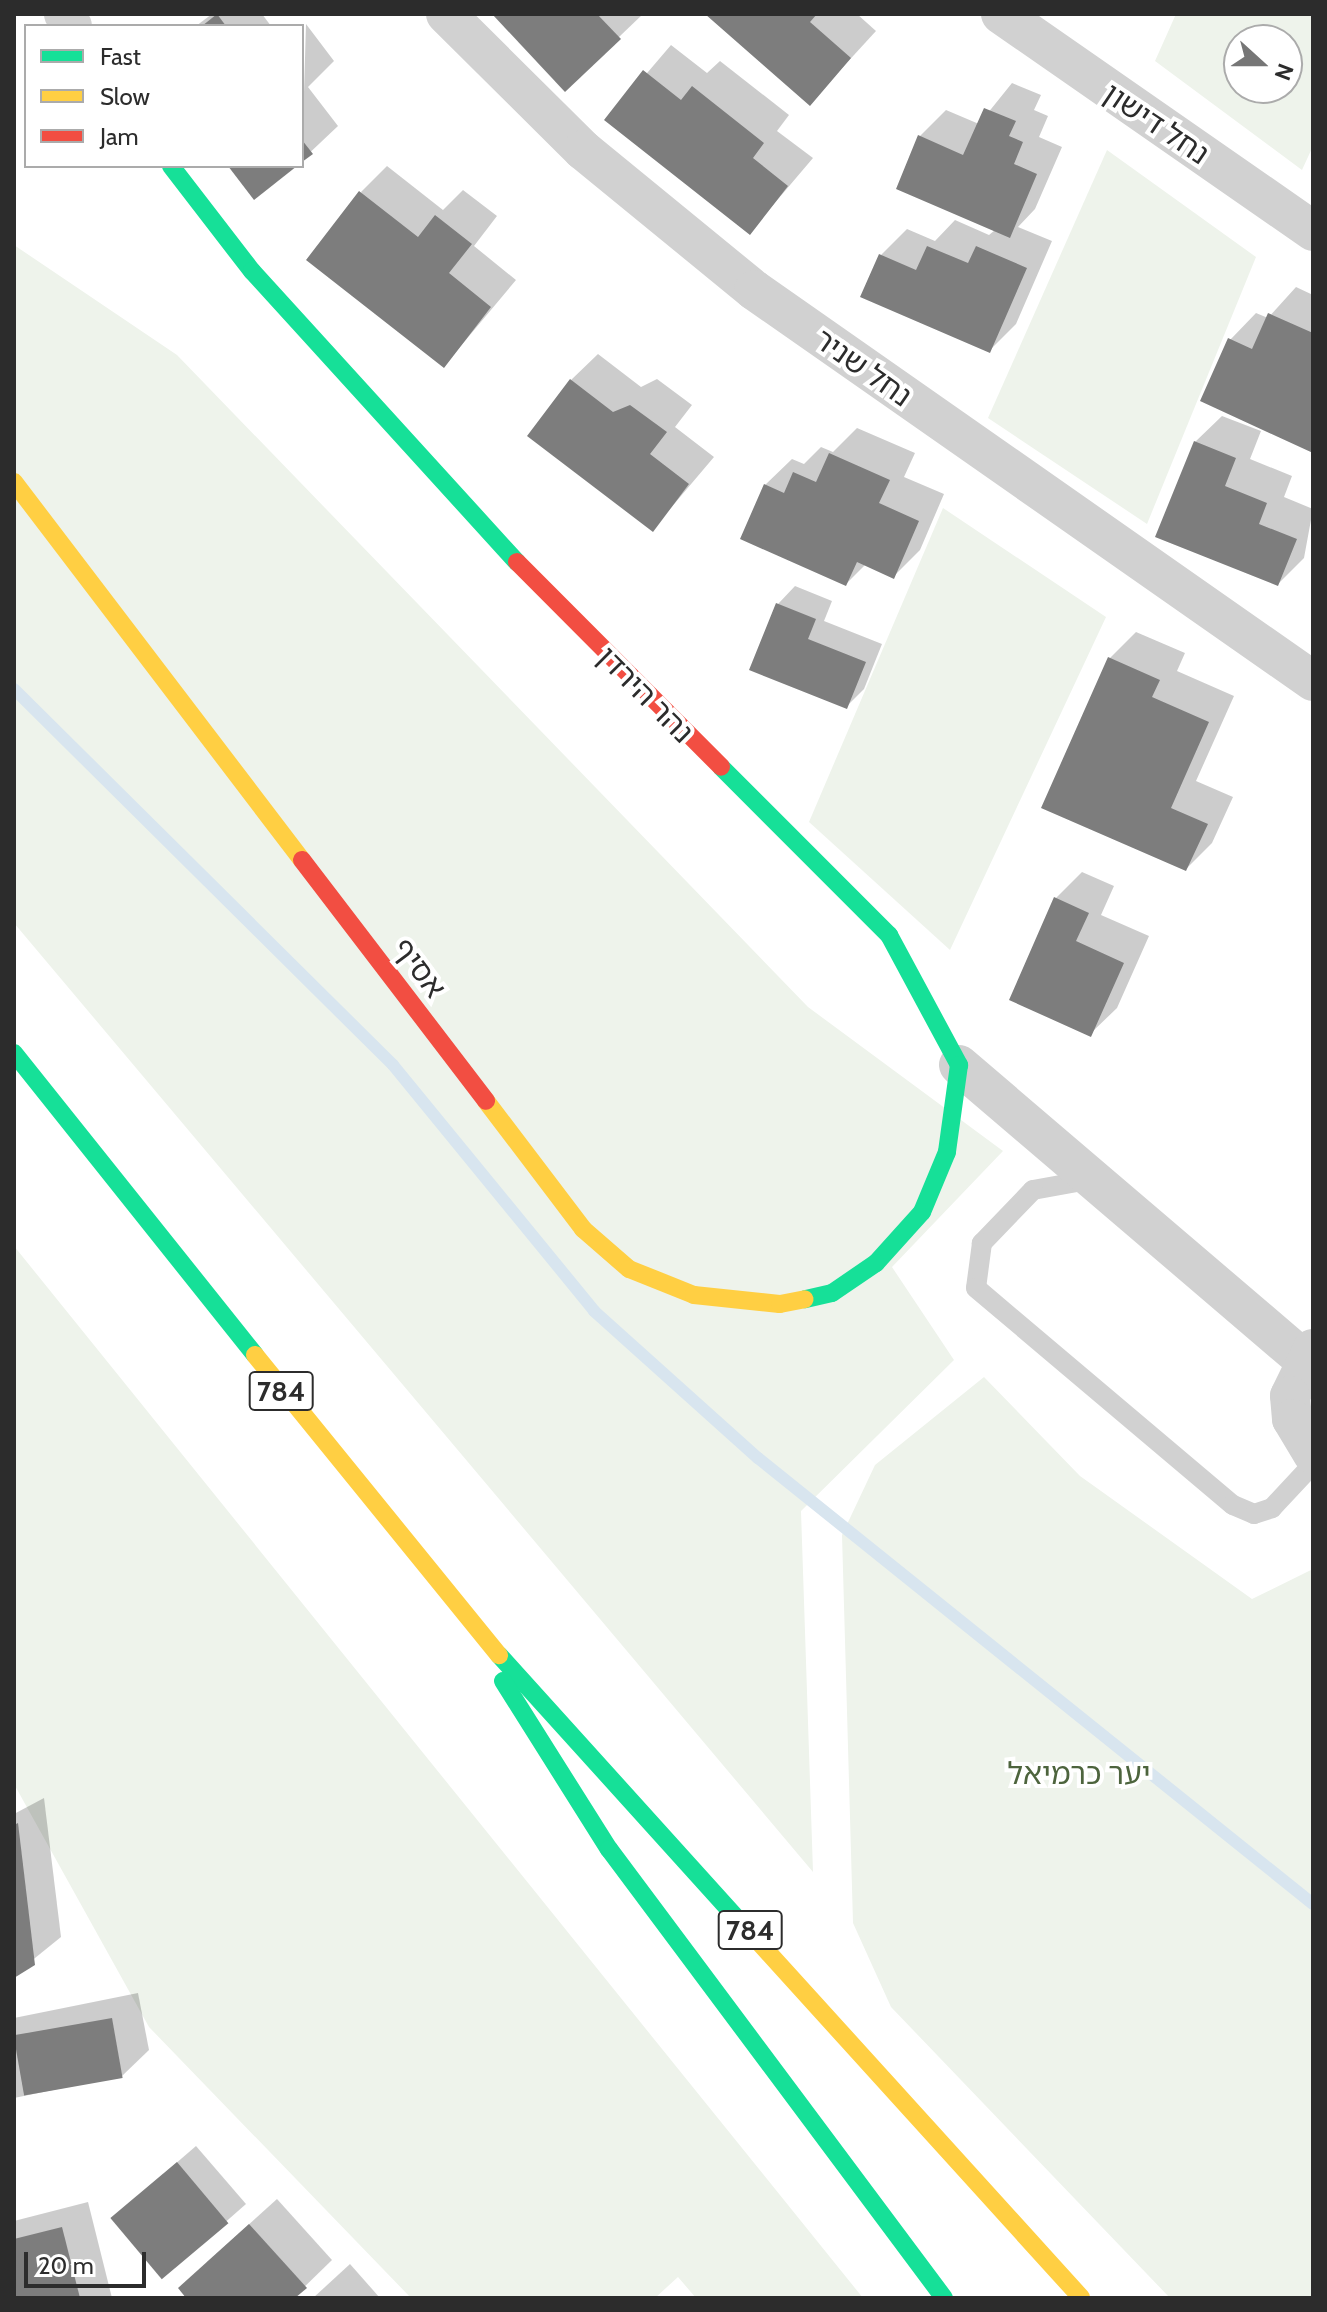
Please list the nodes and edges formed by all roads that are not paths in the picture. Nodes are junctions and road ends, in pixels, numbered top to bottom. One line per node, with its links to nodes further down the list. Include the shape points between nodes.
1 (446, 14): 6 (street, נחל שניר, via 583,150 754,290)
2 (1001, 14): 4 (street, נחל דישון)
3 (173, 168): 8 (street, נהר הירדן, via 280,304 448,493 889,935)
4 (1313, 231)
5 (14, 482): 8 (street, אסיף, via 583,1229 629,1269 694,1295 780,1304 832,1293 876,1263 922,1212 937,1176)
6 (1313, 681)
7 (14, 1053): 13 (street, 784)
8 (959, 1065): 9 (street)
9 (1088, 1180): 10 (street); 12 (lane, via 1033,1190 982,1243 976,1288 1233,1505 1254,1514 1272,1508)
10 (1308, 1354): 11 (street, via 1290,1396 1292,1419)
11 (1313, 1454)
12 (1313, 1464)
13 (473, 1627): 14 (street, 784); 15 (street, via 609,1849)
14 (1023, 2237): 16 (street, 784); 17 (street)
15 (944, 2298)
16 (1068, 2298)
17 (1081, 2298)

